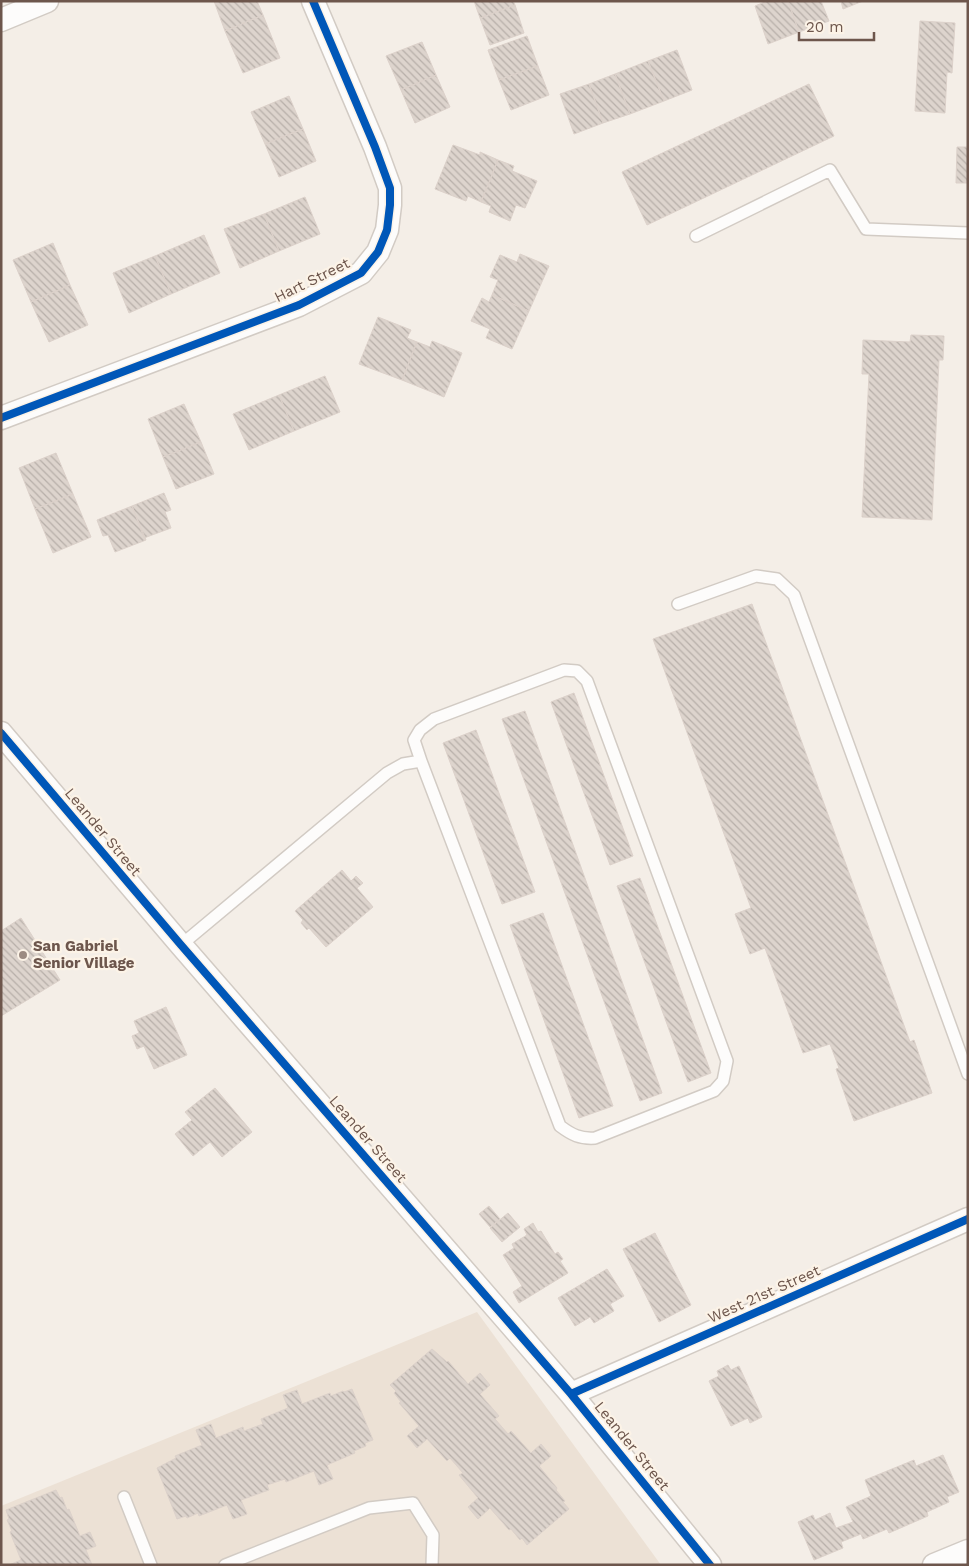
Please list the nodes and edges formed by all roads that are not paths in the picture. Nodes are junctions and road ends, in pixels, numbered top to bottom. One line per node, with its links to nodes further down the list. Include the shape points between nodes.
1 (47, 1): 3 (street)
2 (314, 1): 6 (street, Hart Street, via 390,188 386,230 378,252 361,273 299,305)
3 (1, 20)
4 (968, 233): 5 (lane, via 866,229 830,170)
5 (696, 236)
6 (1, 418)
7 (678, 604): 11 (lane, via 756,576 777,579 794,595)
8 (1, 733): 10 (street, Leander Street)
9 (421, 761): 9 (lane, via 560,1126 583,1139 595,1138 714,1090 723,1081 727,1061 587,681 577,671 564,670 434,719 420,730 414,740); 10 (lane, via 402,764 387,773)
10 (181, 944): 13 (street, Leander Street)
11 (968, 1074)
12 (968, 1219): 13 (street, West 21st Street)
13 (571, 1394): 19 (street, Leander Street)
14 (124, 1496): 16 (lane)
15 (968, 1551): 20 (street)
16 (151, 1565)
17 (225, 1565): 18 (lane, via 369,1508 414,1503 433,1535)
18 (432, 1565)
19 (710, 1565)
20 (934, 1565)

